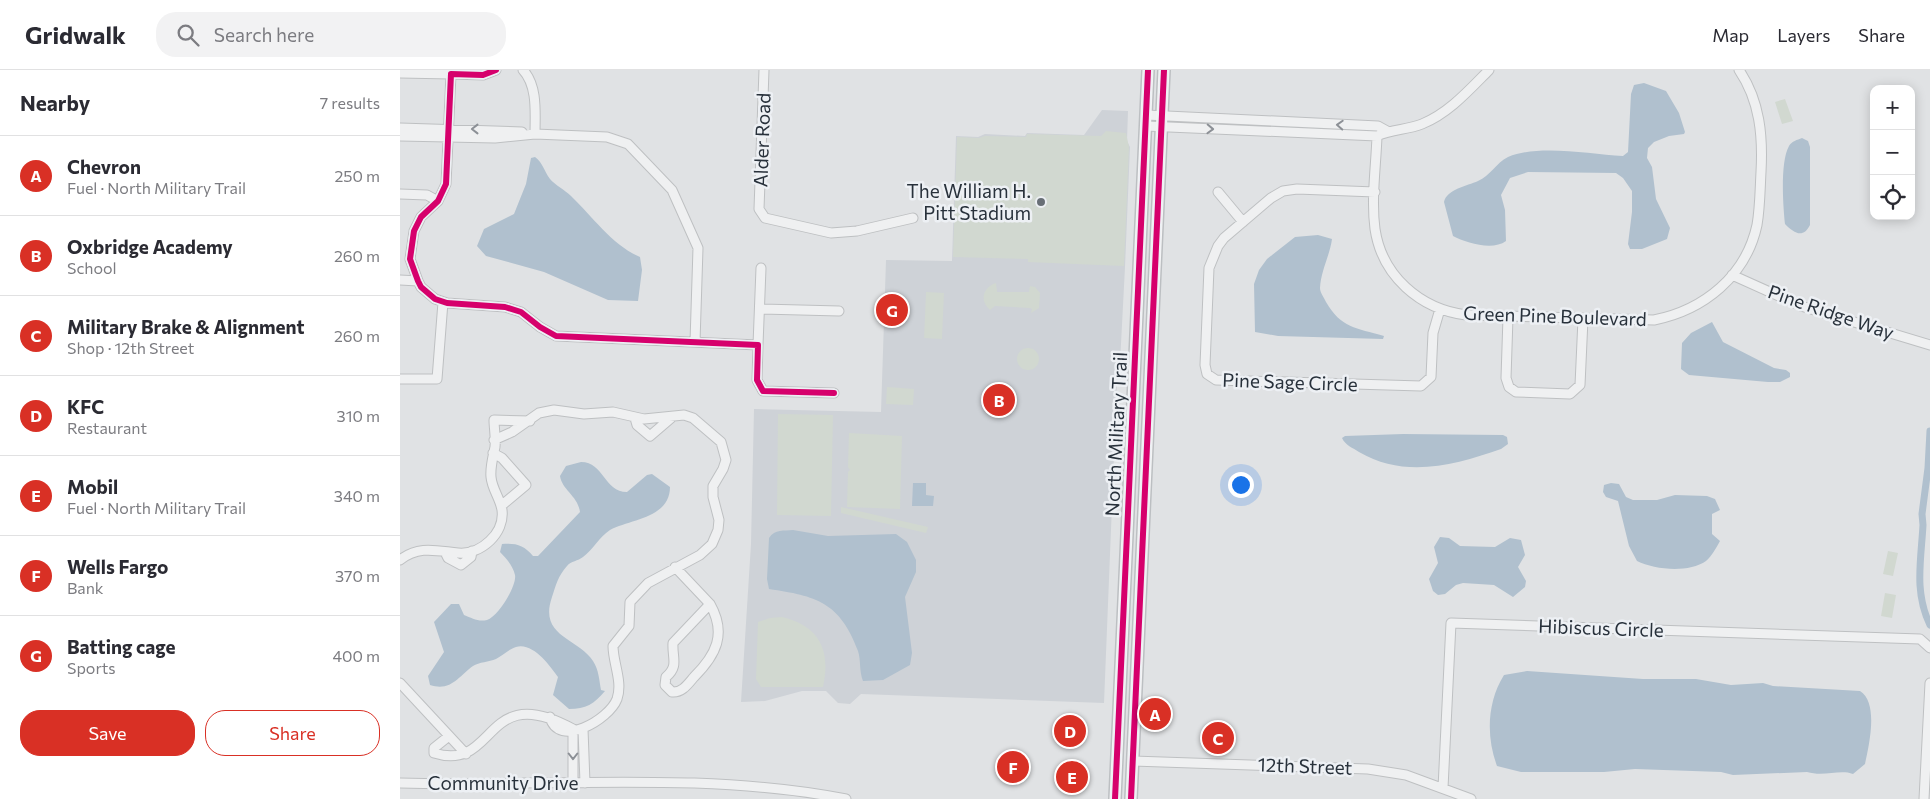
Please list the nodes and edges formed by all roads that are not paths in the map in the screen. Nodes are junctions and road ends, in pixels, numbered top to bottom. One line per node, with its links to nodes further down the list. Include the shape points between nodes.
1 (496, 70): 9 (street, via 483,75)
2 (523, 70): 16 (street, via 535,100)
3 (764, 70): 23 (street, Alder Road, via 759,209 765,218 831,233 857,231)
4 (1148, 70): 10 (main road, North Military Trail)
5 (1164, 70): 11 (main road, North Military Trail)
6 (1489, 70): 13 (street, via 1433,119 1415,127)
7 (1739, 70): 26 (street, Green Pine Boulevard, via 1756,105 1762,148 1757,225 1749,249)
8 (400, 73): 9 (street)
9 (451, 74): 15 (street)
10 (1146, 121): 11 (street); 45 (main road, North Military Trail)
11 (1161, 122): 13 (street, one-way to 11, via 1378,126); 18 (street, one-way to 18); 46 (main road, North Military Trail)
12 (400, 128): 14 (street)
13 (1387, 131): 18 (street)
14 (425, 133): 15 (street); 17 (street)
15 (450, 134): 16 (street, via 495,129); 22 (street, via 446,184)
16 (535, 134): 35 (street, via 618,139 636,151 672,190 698,248)
17 (400, 136)
18 (1377, 136): 20 (street, Green Pine Boulevard)
19 (1218, 192): 24 (street)
20 (1375, 192): 24 (street, Pine Sage Circle, via 1288,189 1275,195); 31 (street, Green Pine Boulevard, via 1375,229 1387,264 1408,290)
21 (400, 194): 22 (street, via 427,195)
22 (438, 200): 28 (street, via 414,230 410,259)
23 (913, 218)
24 (1243, 222): 31 (street, Pine Sage Circle, via 1221,242 1209,268 1205,365 1208,374 1216,380 1421,386 1430,377 1433,333)
25 (761, 268): 30 (street)
26 (1732, 275): 34 (street, Green Pine Boulevard, via 1710,296 1679,314 1644,321); 37 (street, Pine Ridge Way, via 1801,306)
27 (400, 280): 28 (street)
28 (418, 281): 29 (street, via 429,295)
29 (443, 302): 35 (street, via 505,307 521,312 556,336); 38 (street, via 437,379)
30 (760, 309): 32 (street); 36 (street)
31 (1440, 310): 33 (street, Green Pine Boulevard)
32 (839, 311)
33 (1508, 317): 34 (street, Green Pine Boulevard); 34 (street, via 1506,378 1509,387 1516,392 1565,395 1574,392 1580,384)
34 (1582, 319)
35 (695, 342): 36 (street)
36 (758, 345): 39 (street, via 757,380 763,391)
37 (1930, 345)
38 (400, 379)
39 (834, 393)
40 (635, 418): 41 (street); 41 (street, via 637,425 650,436); 42 (street, via 613,412 584,414 554,410 544,411)
41 (671, 418): 49 (street, via 679,415 693,418 721,442 726,460 712,492 719,520 715,540 700,555)
42 (530, 421): 43 (street); 43 (street, via 494,420)
43 (494, 440): 44 (street)
44 (493, 453): 47 (street, via 491,479); 47 (street, via 502,458 526,485)
45 (1129, 473): 46 (main road); 64 (main road, North Military Trail)
46 (1146, 473): 58 (main road, North Military Trail)
47 (501, 506): 48 (street, via 501,522 494,536 483,546 472,551 428,549 408,554)
48 (400, 560)
49 (675, 567): 50 (street); 55 (street, via 632,597 629,626 613,646 619,685 616,701 607,714)
50 (710, 604): 50 (street, via 674,643 676,662 666,677 665,685 672,692 682,690 715,652 718,625)
51 (1930, 648): 62 (street, Hibiscus Circle, via 1924,641 1916,639 1451,623)
52 (400, 683): 56 (street)
53 (1930, 683): 67 (street)
54 (573, 729): 55 (street); 57 (street, via 557,730 550,717 528,713 510,717 495,726 479,746); 60 (street, one-way to 60)
55 (583, 729): 61 (street)
56 (449, 736): 57 (street); 57 (street, via 434,748 434,753 447,757)
57 (466, 754)
58 (1133, 761): 62 (street, 12th Street, via 1368,769 1406,775); 65 (main road, North Military Trail)
59 (400, 783): 60 (street, Community Drive)
60 (573, 783): 61 (street, Community Drive)
61 (585, 783): 63 (street, Community Drive, via 774,787)
62 (1443, 788): 66 (street, 12th Street)
63 (846, 799)
64 (1115, 799)
65 (1131, 799)
66 (1471, 799)
67 (1924, 799)

